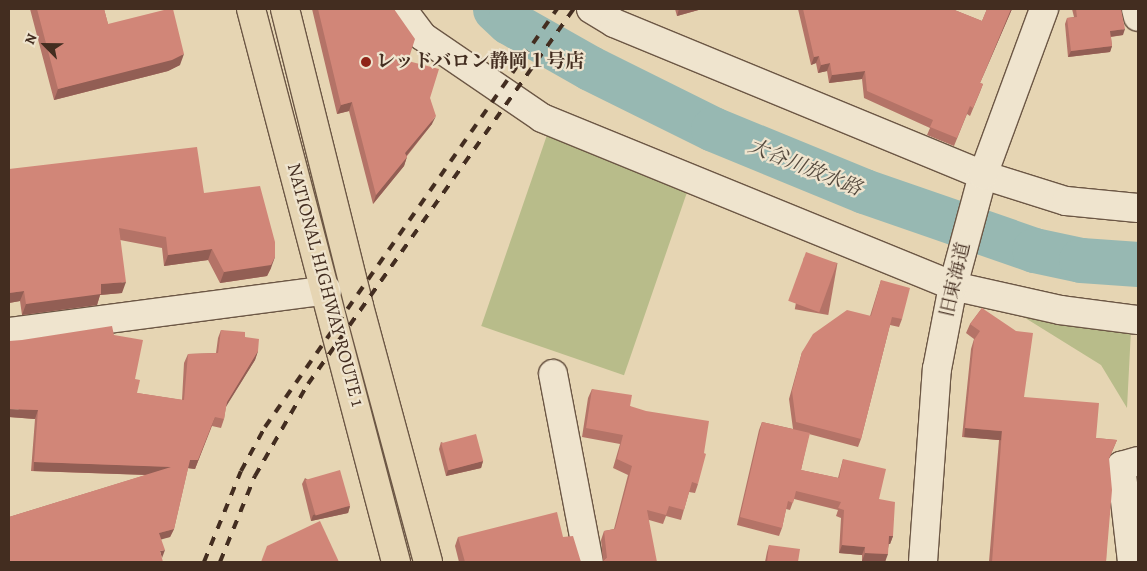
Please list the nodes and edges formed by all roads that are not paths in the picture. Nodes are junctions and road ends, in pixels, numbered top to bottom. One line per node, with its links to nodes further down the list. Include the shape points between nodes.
1 (251, 9): 11 (highway, NATIONAL HIGHWAY ROUTE 1)
2 (285, 9): 17 (highway, NATIONAL HIGHWAY ROUTE 1, via 359,306)
3 (402, 9): 10 (street, via 422,36 542,118)
4 (591, 9): 8 (street, via 614,24)
5 (1044, 9): 8 (street, 旧東海道)
6 (1136, 9): 7 (street)
7 (1138, 17)
8 (983, 175): 9 (street, via 1066,202); 10 (street, 旧東海道)
9 (1138, 208)
10 (953, 286): 12 (street, via 1060,310); 19 (street, 旧東海道, via 938,369)
11 (327, 290): 13 (street); 16 (highway, NATIONAL HIGHWAY ROUTE 1)
12 (1138, 320)
13 (9, 332)
14 (553, 374): 18 (street)
15 (1137, 461): 20 (street, via 1121,466)
16 (396, 562)
17 (428, 562)
18 (589, 562)
19 (923, 562)
20 (1132, 562)

